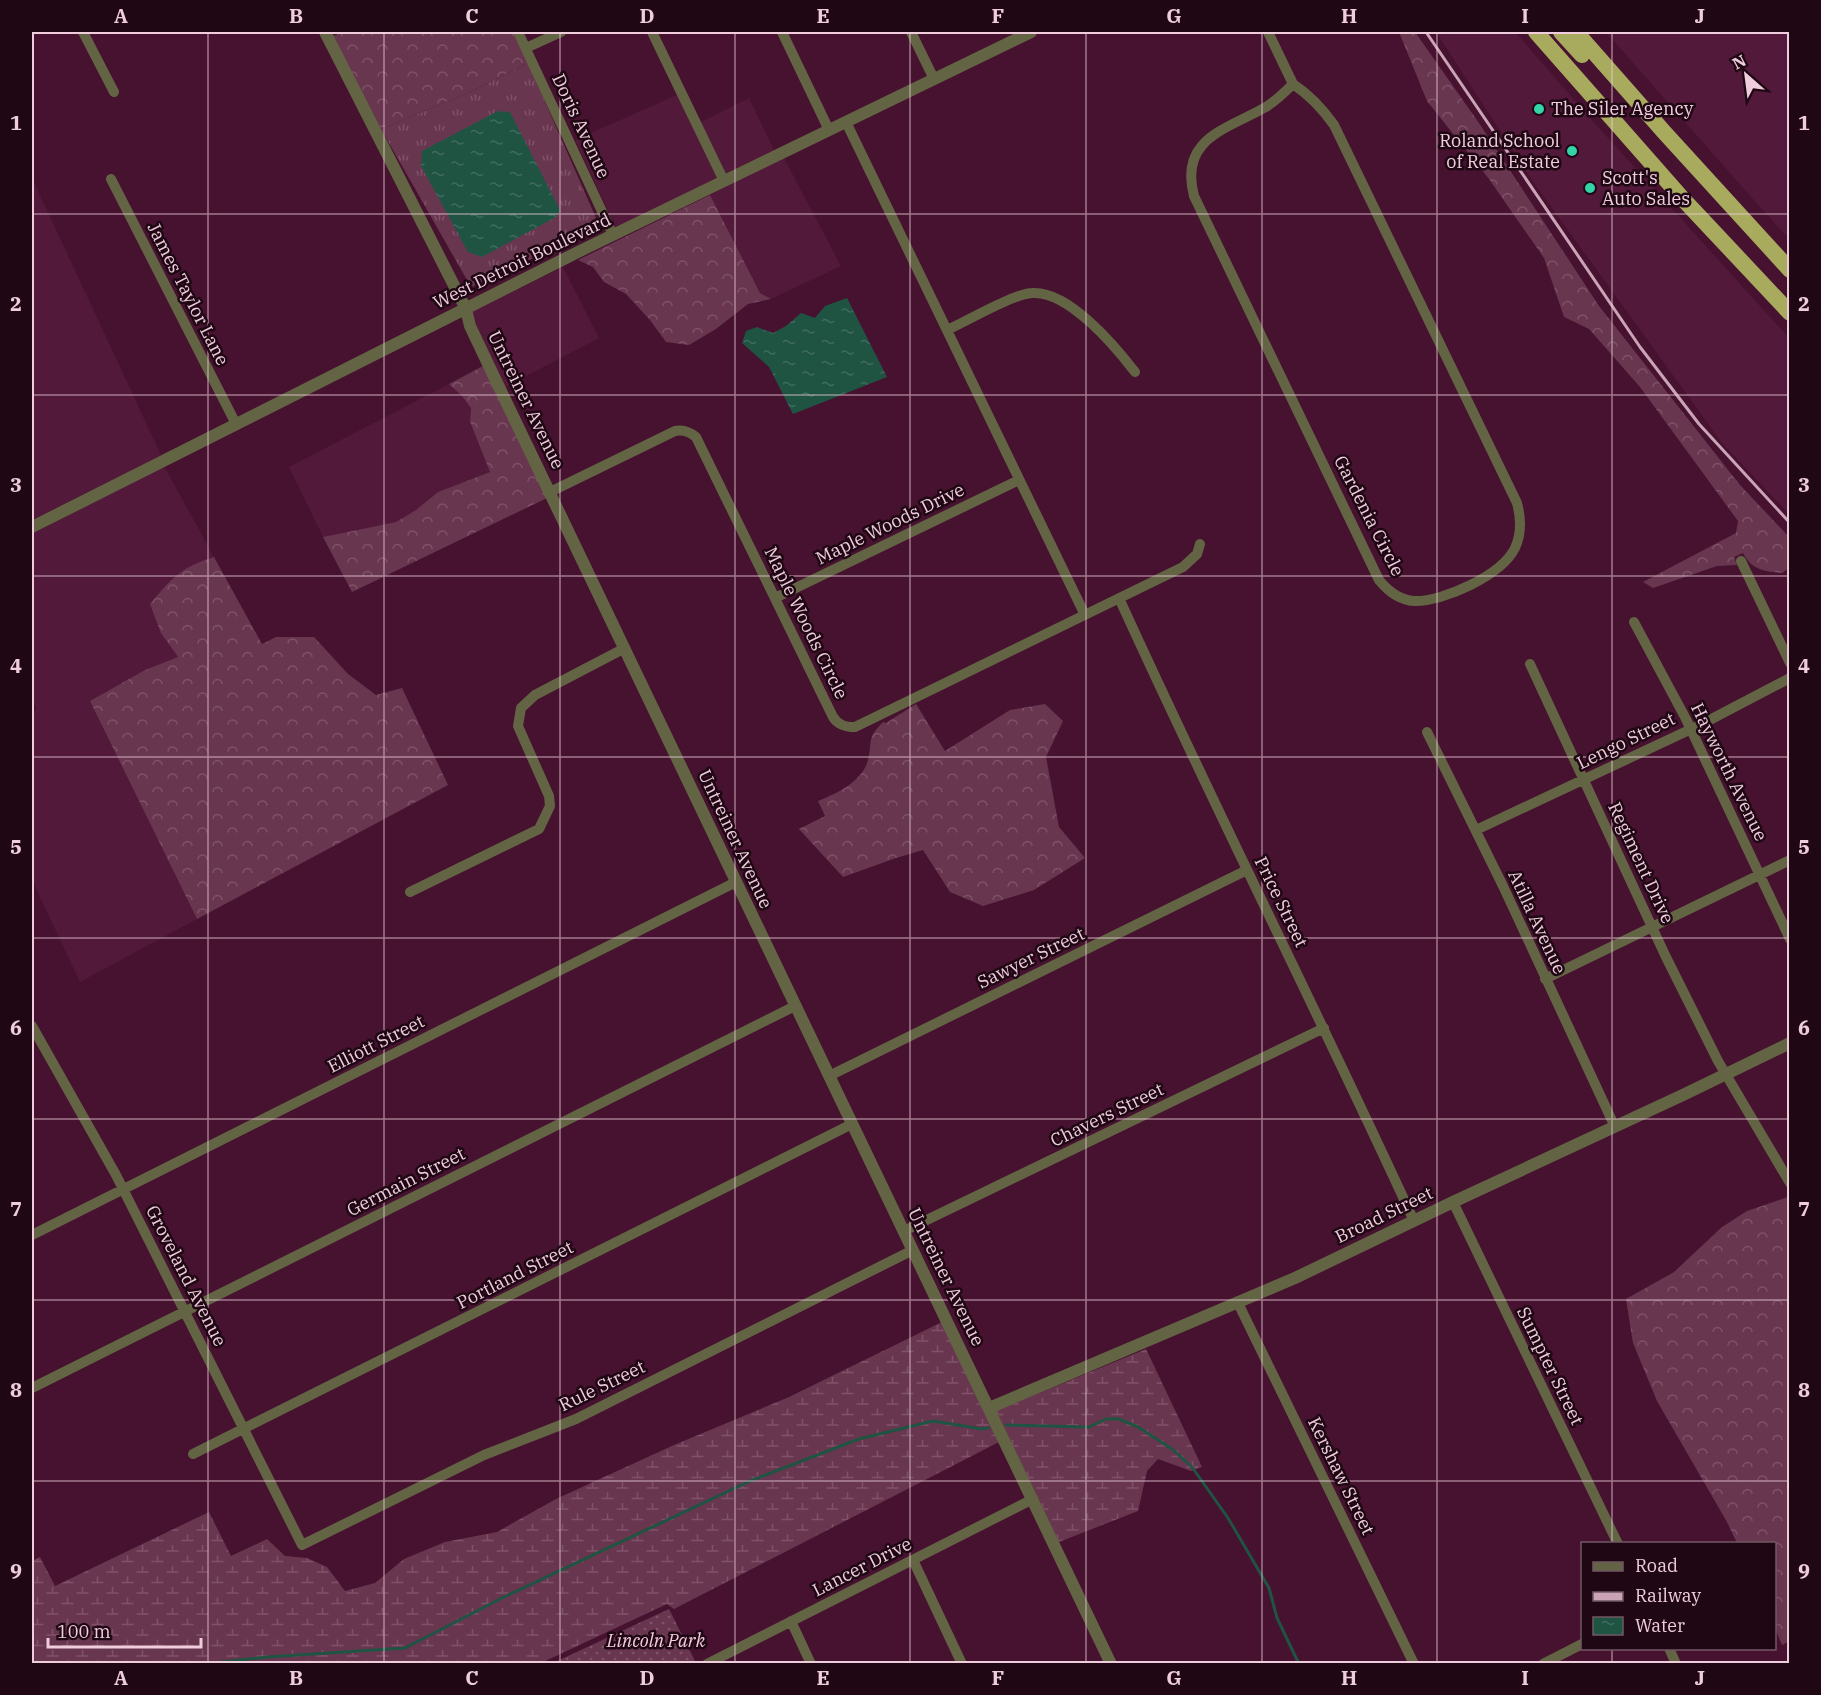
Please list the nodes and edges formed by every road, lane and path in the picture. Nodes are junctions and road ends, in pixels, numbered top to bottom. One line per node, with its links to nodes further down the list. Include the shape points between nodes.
1 (84, 32): 18 (street)
2 (325, 32): 26 (street, Untreiner Avenue)
3 (518, 32): 14 (street, Doris Avenue)
4 (561, 32): 14 (street)
5 (652, 32): 23 (street)
6 (782, 32): 21 (street)
7 (911, 32): 16 (street)
8 (1031, 32): 16 (street, West Detroit Boulevard)
9 (1268, 32): 17 (street, Gardenia Circle)
10 (1536, 32): 27 (highway, via 1682,198)
11 (1561, 32): 19 (highway, via 1622,101)
12 (1576, 32): 15 (highway)
13 (1590, 32): 15 (highway)
14 (526, 48): 24 (street, Doris Avenue)
15 (1596, 54): 19 (highway)
16 (934, 79): 20 (street, West Detroit Boulevard)
17 (1293, 84): 17 (street, Gardenia Circle, via 1269,105 1204,142 1190,172 1194,196 1379,580 1404,599 1425,600 1445,595 1480,579 1509,558 1521,527 1517,503 1334,125 1322,107)
18 (114, 92)
19 (1642, 107): 25 (highway)
20 (846, 122): 21 (street, West Detroit Boulevard); 28 (street)
21 (829, 130): 23 (street, West Detroit Boulevard)
22 (111, 179): 30 (street, James Taylor Lane)
23 (724, 181): 24 (street, West Detroit Boulevard)
24 (613, 235): 26 (street, West Detroit Boulevard)
25 (1790, 270)
26 (466, 309): 30 (street, West Detroit Boulevard); 32 (street, Untreiner Avenue, via 470,326)
27 (1790, 313)
28 (947, 330): 29 (street, via 1020,296 1041,292 1080,312); 31 (street)
29 (1135, 372)
30 (236, 424): 33 (street, West Detroit Boulevard)
31 (1019, 480): 36 (street, Maple Woods Drive); 38 (street)
32 (550, 492): 36 (street, Maple Woods Circle, via 675,431 685,430 696,437); 40 (street, Untreiner Avenue)
33 (32, 527)
34 (1200, 544): 37 (street, Maple Woods Circle, via 1197,554 1183,567)
35 (1741, 561): 41 (street)
36 (775, 598): 38 (street, Maple Woods Circle, via 833,717 848,727)
37 (1119, 598): 38 (street, Maple Woods Circle); 49 (street, Price Street)
38 (1085, 615)
39 (1634, 622): 44 (street, Hayworth Avenue)
40 (625, 648): 51 (street, Untreiner Avenue); 52 (street, via 535,695 521,708 518,726 549,796 550,806 539,829)
41 (1790, 663)
42 (1530, 664): 46 (street, Regiment Drive)
43 (1790, 678): 44 (street, Lengo Street)
44 (1690, 728): 46 (street, Lengo Street); 50 (street, Hayworth Avenue)
45 (1427, 732): 47 (street, Atilla Avenue)
46 (1583, 780): 47 (street, Lengo Street); 53 (street, Regiment Drive)
47 (1476, 830): 55 (street, Atilla Avenue)
48 (1790, 860): 50 (street)
49 (1247, 870): 58 (street, Price Street); 61 (street, Sawyer Street)
50 (1759, 874): 53 (street); 54 (street, Hayworth Avenue)
51 (736, 882): 56 (street, Untreiner Avenue); 65 (street, Elliott Street)
52 (410, 892)
53 (1653, 927): 55 (street); 60 (street, Regiment Drive)
54 (1790, 939)
55 (1545, 979): 63 (street, Atilla Avenue)
56 (795, 1006): 61 (street, Untreiner Avenue); 72 (street, Germain Street)
57 (32, 1026): 65 (street, Groveland Avenue)
58 (1324, 1028): 67 (street, Price Street); 68 (street, Chavers Street)
59 (1790, 1043): 60 (street, Broad Street)
60 (1726, 1074): 63 (street, Broad Street); 64 (street, Regiment Drive)
61 (829, 1076): 62 (street, Untreiner Avenue)
62 (852, 1124): 68 (street, Untreiner Avenue); 75 (street, Portland Street)
63 (1615, 1127): 66 (street, Broad Street)
64 (1790, 1183)
65 (124, 1189): 69 (street, Elliott Street); 72 (street, Groveland Avenue)
66 (1453, 1202): 67 (street, Broad Street); 78 (street, Sumpter Street)
67 (1414, 1221): 71 (street, Broad Street)
68 (904, 1231): 70 (street, Untreiner Avenue)
69 (32, 1235)
70 (913, 1250): 74 (street, Untreiner Avenue); 79 (street, Rule Street, via 576,1419 484,1455)
71 (1238, 1303): 74 (street, Broad Street); 88 (street, Kershaw Street)
72 (185, 1312): 73 (street, Germain Street); 75 (street, Groveland Avenue)
73 (32, 1388)
74 (989, 1408): 77 (street, Untreiner Avenue)
75 (244, 1429): 76 (street, Portland Street); 79 (street, Groveland Avenue)
76 (193, 1454)
77 (1033, 1499): 80 (street, Lancer Drive); 87 (street, Untreiner Avenue)
78 (1617, 1542)
79 (302, 1545)
80 (913, 1560): 81 (street, Lancer Drive); 86 (street)
81 (791, 1621): 84 (street, Lancer Drive); 85 (street)
82 (1581, 1645): 89 (street)
83 (1670, 1650): 90 (street)
84 (707, 1664)
85 (811, 1664)
86 (962, 1664)
87 (1111, 1664)
88 (1414, 1664)
89 (1543, 1664)
90 (1676, 1664)

